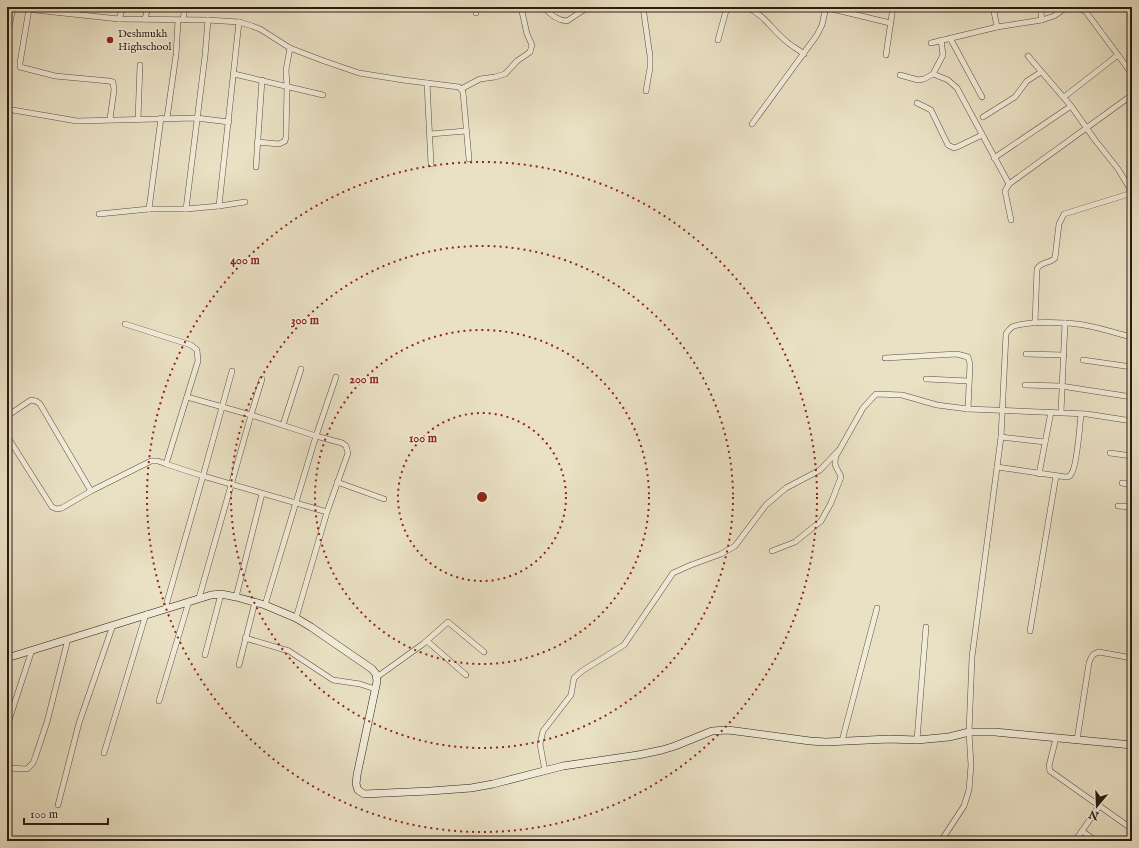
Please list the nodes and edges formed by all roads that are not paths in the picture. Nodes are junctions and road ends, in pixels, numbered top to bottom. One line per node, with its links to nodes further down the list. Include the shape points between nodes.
1 (123, 7): 21 (street)
2 (148, 7): 22 (street)
3 (185, 7): 23 (street)
4 (476, 7): 20 (street)
5 (520, 7): 48 (street, via 532,45 530,52 505,74 480,79)
6 (543, 7): 17 (street, via 554,17 567,21)
7 (643, 7): 49 (street, via 650,56)
8 (727, 7): 31 (street)
9 (746, 7): 35 (street, via 764,17 785,41)
10 (825, 7): 27 (street); 35 (street, via 822,25)
11 (893, 7): 27 (street)
12 (993, 7): 28 (street)
13 (1040, 7): 25 (street)
14 (1067, 7): 25 (street)
15 (1078, 7): 37 (street, via 1086,12)
16 (10, 8): 18 (street); 29 (street)
17 (586, 8)
18 (29, 9): 19 (street); 61 (street, via 20,67 55,76 113,82)
19 (45, 9): 21 (street)
20 (476, 13)
21 (119, 19): 22 (street)
22 (145, 20): 23 (street)
23 (181, 20): 24 (street); 59 (street)
24 (208, 20): 26 (street); 60 (street)
25 (1042, 20): 28 (street)
26 (239, 22): 34 (street, via 260,29); 41 (street)
27 (890, 23): 36 (street)
28 (997, 27): 30 (street)
29 (7, 36)
30 (950, 38): 32 (street); 52 (street)
31 (718, 40)
32 (941, 40): 33 (street); 42 (street, via 944,55)
33 (931, 43)
34 (290, 48): 46 (street, via 359,73); 47 (street, via 286,70)
35 (804, 54): 64 (street)
36 (886, 55)
37 (1118, 55): 43 (street); 53 (street)
38 (1028, 56): 40 (street)
39 (140, 65): 62 (street)
40 (1041, 72): 53 (street); 57 (street, via 1027,81 1015,98)
41 (234, 74): 45 (street); 63 (street)
42 (932, 74): 44 (street, via 918,80); 68 (street, via 948,80 957,88)
43 (1132, 74)
44 (900, 75)
45 (262, 80): 47 (street); 69 (street)
46 (427, 83): 48 (street); 67 (street)
47 (287, 86): 50 (street); 69 (street, via 285,141 279,144)
48 (461, 89): 66 (street)
49 (646, 91)
50 (323, 95)
51 (1132, 95): 65 (street)
52 (982, 97)
53 (1064, 97): 55 (street)
54 (918, 103): 68 (street, via 931,110 948,145 957,147)
55 (1071, 106): 65 (street); 70 (street)
56 (7, 109): 61 (street, via 71,120)
57 (983, 117)
58 (161, 118): 59 (street); 62 (street); 78 (street)
59 (168, 118): 60 (street)
60 (196, 118): 63 (street); 79 (street)
61 (110, 119): 62 (street)
62 (138, 119)
63 (228, 122): 77 (street)
64 (752, 124)
65 (1086, 129): 74 (street); 75 (street, via 1118,170)
66 (466, 131): 67 (street); 71 (street)
67 (430, 134): 72 (street)
68 (982, 135): 70 (street)
69 (258, 142): 73 (street)
70 (994, 158): 74 (street)
71 (469, 159)
72 (431, 164)
73 (256, 167)
74 (1009, 184): 81 (street, via 1005,191)
75 (1132, 193): 84 (street, via 1064,214 1059,224 1055,258 1041,264 1037,269)
76 (244, 202): 77 (street)
77 (219, 206): 79 (street)
78 (149, 209): 79 (street); 80 (street)
79 (186, 209)
80 (99, 214)
81 (1011, 220)
82 (1065, 323): 84 (street); 85 (street); 87 (street)
83 (125, 324): 99 (street, via 191,345 197,350 198,361)
84 (1035, 324): 103 (street, via 1016,326 1006,334)
85 (1132, 337)
86 (1026, 354): 87 (street)
87 (1064, 355): 98 (street)
88 (885, 358): 96 (street, via 961,355 969,359)
89 (1083, 360): 90 (street)
90 (1132, 367)
91 (301, 369): 110 (street)
92 (232, 371): 101 (street)
93 (336, 377): 112 (street)
94 (262, 379): 107 (street)
95 (926, 379): 96 (street)
96 (969, 381): 102 (street)
97 (1025, 385): 98 (street)
98 (1061, 386): 100 (street); 105 (street)
99 (188, 397): 101 (street); 118 (street)
100 (1132, 397)
101 (221, 406): 107 (street); 121 (street)
102 (968, 408): 103 (street); 115 (street, via 937,405 902,395 876,394 863,408)
103 (1002, 410): 104 (street); 113 (street)
104 (1051, 412): 105 (street); 114 (street)
105 (1061, 412): 106 (street)
106 (1081, 414): 109 (street); 122 (street, via 1073,471 1069,476)
107 (251, 415): 110 (street); 126 (street)
108 (7, 416): 127 (street, via 31,400 40,404)
109 (1132, 421)
110 (283, 425): 112 (street)
111 (7, 436): 127 (street, via 52,507 62,508)
112 (316, 436): 123 (street, via 346,446 348,453); 130 (street)
113 (1001, 437): 114 (street); 119 (street)
114 (1045, 442): 120 (street)
115 (839, 450): 134 (street, via 834,463 841,477 821,521 795,542); 170 (street, via 820,470 786,488 766,505 735,546 673,573 624,645 574,678 571,695 543,731 540,744)
116 (1110, 453): 117 (street)
117 (1132, 456)
118 (166, 464): 121 (street); 127 (street, via 151,461)
119 (997, 467): 120 (street); 162 (street, via 972,657)
120 (1039, 474): 122 (street)
121 (203, 476): 126 (street); 141 (street)
122 (1056, 476): 147 (street)
123 (337, 482): 129 (street); 133 (street)
124 (1122, 483): 125 (street)
125 (1132, 484)
126 (232, 485): 128 (street); 137 (street)
127 (91, 491)
128 (262, 494): 130 (street); 136 (street)
129 (384, 499)
130 (295, 503): 133 (street); 140 (street)
131 (1118, 506): 132 (street)
132 (1132, 507)
133 (327, 512): 144 (street)
134 (772, 551)
135 (221, 594): 136 (street); 137 (street); 153 (street)
136 (236, 597): 139 (street)
137 (199, 598): 138 (street)
138 (189, 601): 141 (street); 160 (street)
139 (255, 602): 140 (street); 148 (street)
140 (265, 605): 144 (street)
141 (165, 608): 143 (street)
142 (877, 608): 166 (street)
143 (146, 614): 145 (street); 168 (street)
144 (296, 618): 158 (street, via 372,669)
145 (113, 625): 149 (street); 171 (street, via 78,723)
146 (926, 627): 164 (street)
147 (1030, 631)
148 (245, 638): 156 (street); 159 (street, via 289,652 333,680)
149 (68, 639): 151 (street); 169 (street, via 47,722 33,763 27,769)
150 (427, 641): 152 (street, via 448,622); 157 (street); 158 (street)
151 (32, 650): 154 (street); 161 (street)
152 (484, 652)
153 (205, 655)
154 (7, 658)
155 (1132, 658): 165 (street, via 1099,652 1091,656)
156 (239, 665)
157 (466, 675)
158 (377, 677): 159 (street)
159 (375, 689): 170 (street, via 356,780 358,790 364,794 471,788)
160 (159, 701)
161 (7, 726)
162 (969, 732): 163 (street); 164 (street); 175 (street, via 969,790 964,806)
163 (1056, 738): 165 (street); 172 (street, via 1050,770)
164 (917, 740): 166 (street)
165 (1077, 740): 167 (street)
166 (842, 741): 170 (street, via 810,741 728,730 712,731 662,750)
167 (1132, 745)
168 (104, 753)
169 (7, 768)
170 (545, 771)
171 (58, 804)
172 (1100, 805): 173 (street); 174 (street)
173 (1132, 829)
174 (1082, 831): 176 (street); 177 (street)
175 (941, 841)
176 (1075, 841)
177 (1096, 841)

